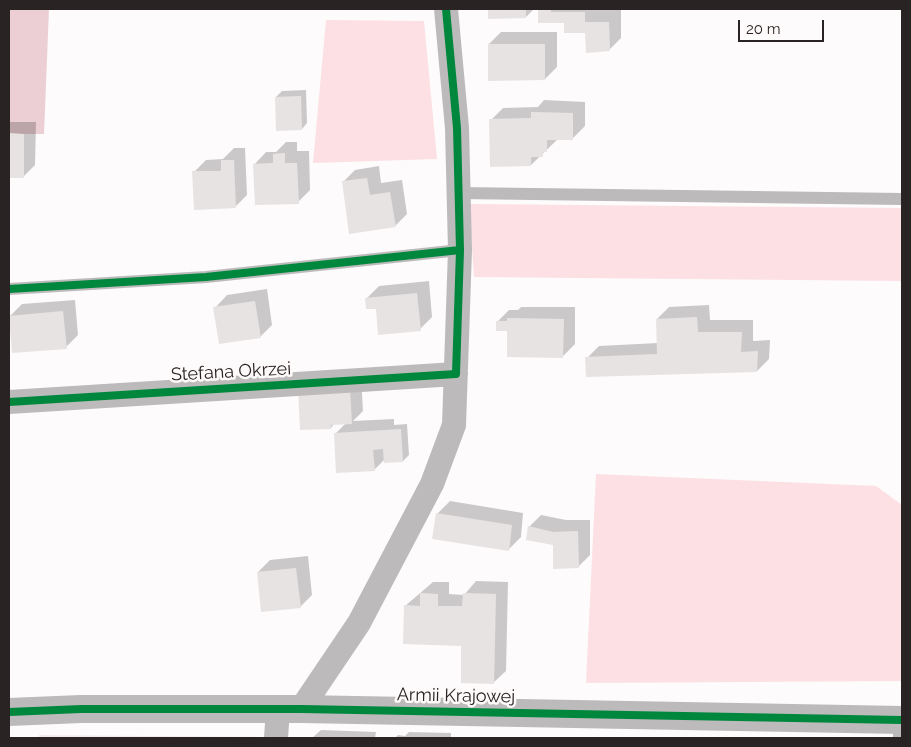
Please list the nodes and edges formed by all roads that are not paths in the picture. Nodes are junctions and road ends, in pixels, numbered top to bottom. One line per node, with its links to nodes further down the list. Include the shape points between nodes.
1 (446, 9): 2 (street, via 457,128)
2 (459, 193): 3 (lane); 4 (street)
3 (902, 199)
4 (460, 250): 5 (lane, via 206,277); 6 (street)
5 (9, 289)
6 (456, 374): 7 (street, Stefana Okrzei); 8 (street, via 454,425 432,484 359,623)
7 (9, 402)
8 (290, 709): 9 (street, Armii Krajowej); 10 (street, Armii Krajowej); 11 (street)
9 (9, 712)
10 (900, 726)
11 (276, 738)

